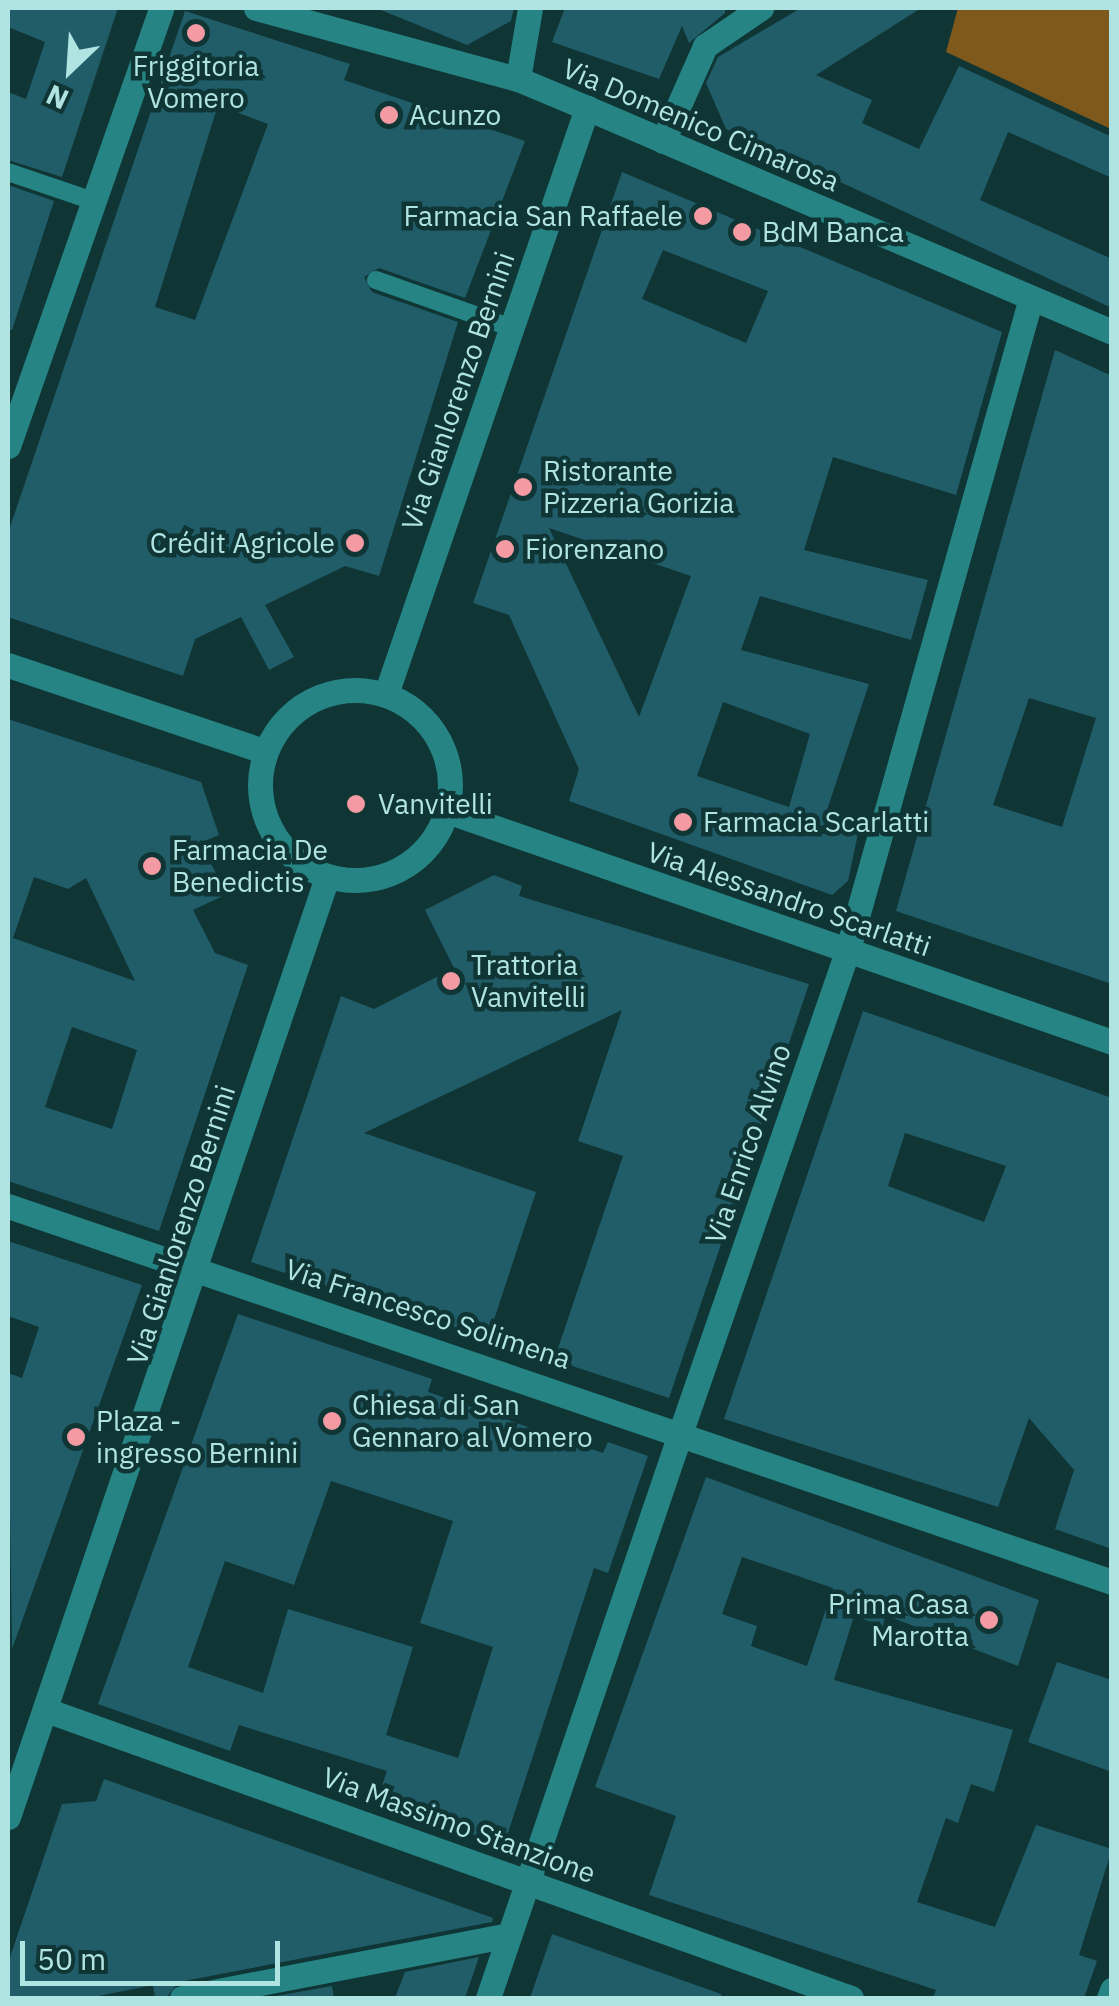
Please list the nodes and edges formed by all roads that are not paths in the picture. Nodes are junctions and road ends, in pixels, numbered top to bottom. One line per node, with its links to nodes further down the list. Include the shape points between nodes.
1 (160, 8): 9 (street)
2 (256, 8): 5 (street, Via Domenico Cimarosa)
3 (530, 8): 5 (street)
4 (761, 8): 7 (street, via 706,46)
5 (518, 79): 6 (street, Via Domenico Cimarosa)
6 (586, 108): 7 (street, Via Domenico Cimarosa); 12 (street, Via Gianlorenzo Bernini)
7 (663, 141): 11 (street, Via Domenico Cimarosa)
8 (8, 172): 9 (lane)
9 (93, 200): 14 (street)
10 (376, 280): 12 (lane)
11 (1031, 298): 13 (street, Via Domenico Cimarosa); 20 (street, Via Enrico Alvino)
12 (512, 328): 16 (street, Via Gianlorenzo Bernini)
13 (1112, 332)
14 (8, 446)
15 (8, 665): 17 (street)
16 (386, 694): 17 (street, via 338,690 308,702); 18 (street, via 426,721 444,749)
17 (264, 751): 19 (street, via 263,814 277,842)
18 (447, 811): 19 (street, via 424,849 389,874); 20 (street, Via Alessandro Scarlatti)
19 (327, 877): 23 (street, Via Gianlorenzo Bernini)
20 (846, 952): 21 (street, Via Alessandro Scarlatti); 24 (street, Via Enrico Alvino)
21 (1112, 1042)
22 (8, 1206): 23 (street, Via Francesco Solimena)
23 (200, 1269): 24 (street, Via Francesco Solimena); 26 (street, Via Gianlorenzo Bernini)
24 (681, 1431): 25 (street, Via Francesco Solimena); 28 (street, Via Enrico Alvino)
25 (1112, 1582)
26 (46, 1710): 27 (street, Via Gianlorenzo Bernini); 28 (street, Via Massimo Stanzione)
27 (8, 1818)
28 (527, 1882): 29 (street, Via Enrico Alvino); 33 (street, Via Massimo Stanzione)
29 (509, 1935): 31 (street); 32 (street, Via Enrico Alvino)
30 (1112, 1990): 34 (street)
31 (182, 1998)
32 (488, 1998)
33 (851, 1998)
34 (1108, 1998)

